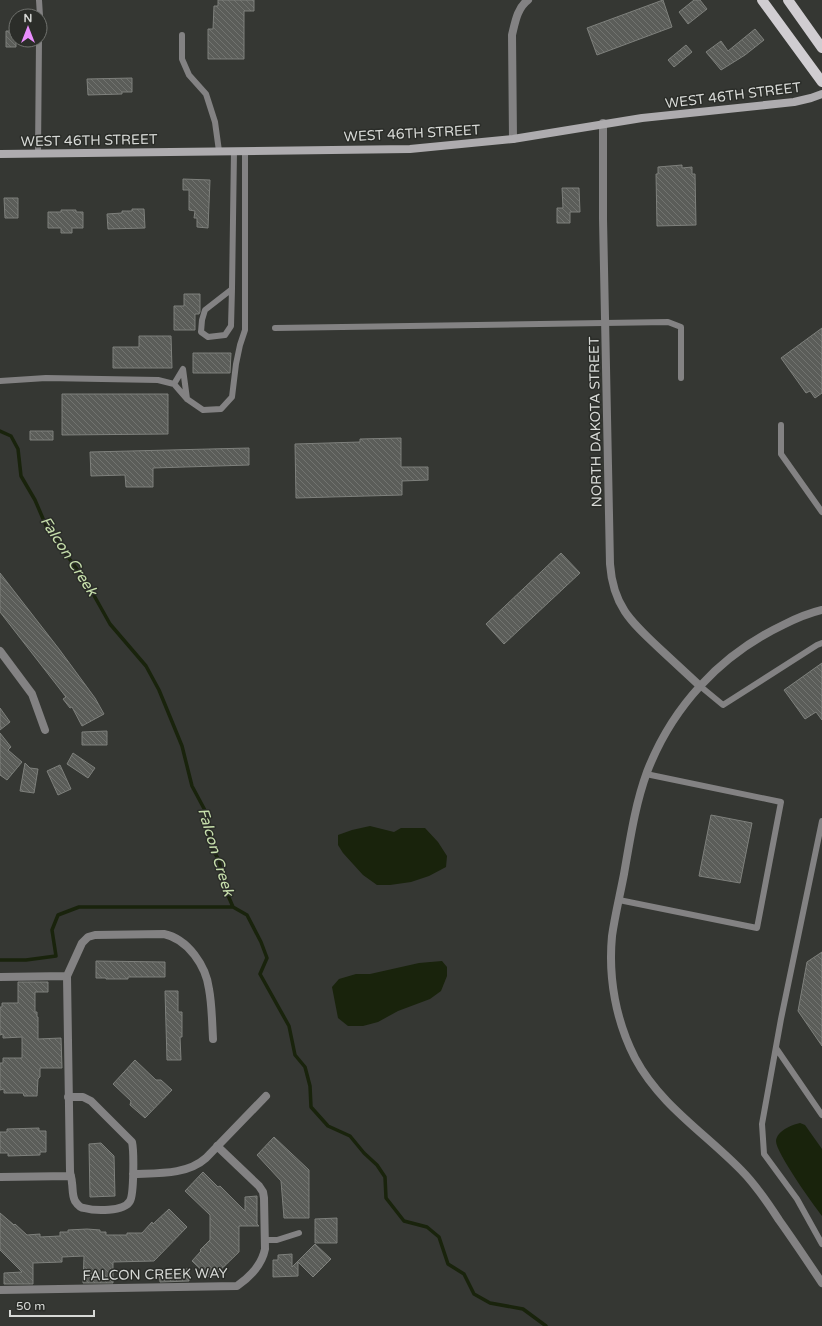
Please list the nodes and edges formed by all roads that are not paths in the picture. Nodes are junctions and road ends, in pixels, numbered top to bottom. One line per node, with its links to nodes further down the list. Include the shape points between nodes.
1 (528, 0): 10 (street, via 515,20 512,35)
2 (762, 0): 7 (main road)
3 (788, 0): 6 (main road)
4 (182, 35): 11 (lane, via 182,58 189,75 206,94 216,122)
5 (40, 48): 14 (lane)
6 (822, 48)
7 (822, 82)
8 (822, 94): 9 (street, WEST 46TH STREET, via 794,102)
9 (603, 124): 10 (street, WEST 46TH STREET); 17 (street, NORTH DAKOTA STREET)
10 (513, 139): 13 (street, WEST 46TH STREET, via 410,149)
11 (219, 151): 12 (street, WEST 46TH STREET); 14 (street, WEST 46TH STREET)
12 (234, 151): 13 (street, WEST 46TH STREET); 16 (lane)
13 (245, 151): 22 (lane, via 245,330 236,364 232,397 221,409 203,410)
14 (38, 153): 15 (street, WEST 46TH STREET)
15 (0, 154)
16 (232, 289): 16 (lane, via 205,310 201,332 208,337 225,335 231,326)
17 (606, 323): 18 (lane); 19 (lane, via 668,322 681,327); 28 (street, NORTH DAKOTA STREET, via 610,564 614,589 622,608 634,625)
18 (275, 328)
19 (681, 378)
20 (0, 381): 21 (lane, via 46,378 158,380)
21 (174, 384): 22 (lane); 22 (lane, via 183,369)
22 (187, 399)
23 (781, 425): 24 (lane, via 781,454)
24 (822, 512)
25 (822, 610): 28 (street, via 791,621 755,640)
26 (822, 644): 28 (lane, via 722,705)
27 (0, 651): 29 (street, via 32,694)
28 (700, 686): 30 (street, via 666,732)
29 (45, 730)
30 (646, 774): 32 (street, via 636,811); 32 (lane, via 780,802 757,928)
31 (822, 821): 36 (lane)
32 (619, 900): 47 (street, via 612,938 612,982 621,1025 636,1058 657,1090 672,1107 728,1157 754,1185)
33 (66, 976): 34 (street); 35 (street, via 88,937 164,934 174,937 194,954 208,982); 38 (street)
34 (0, 977)
35 (213, 1039)
36 (776, 1048): 39 (lane); 46 (lane, via 762,1124 764,1154 797,1199)
37 (266, 1096): 40 (street)
38 (68, 1097): 41 (street, via 83,1097 91,1101 130,1140); 42 (street)
39 (822, 1115)
40 (217, 1146): 41 (street, via 202,1162 193,1167 161,1173); 45 (street, FALCON CREEK WAY, via 259,1186 264,1198)
41 (133, 1174): 42 (street, via 132,1196 127,1205 119,1209 90,1210 75,1202)
42 (71, 1176): 43 (street)
43 (0, 1177)
44 (299, 1233): 45 (lane, via 277,1240)
45 (264, 1240): 48 (street, FALCON CREEK WAY, via 263,1256 257,1267 237,1286)
46 (822, 1244)
47 (822, 1283)
48 (0, 1290)

